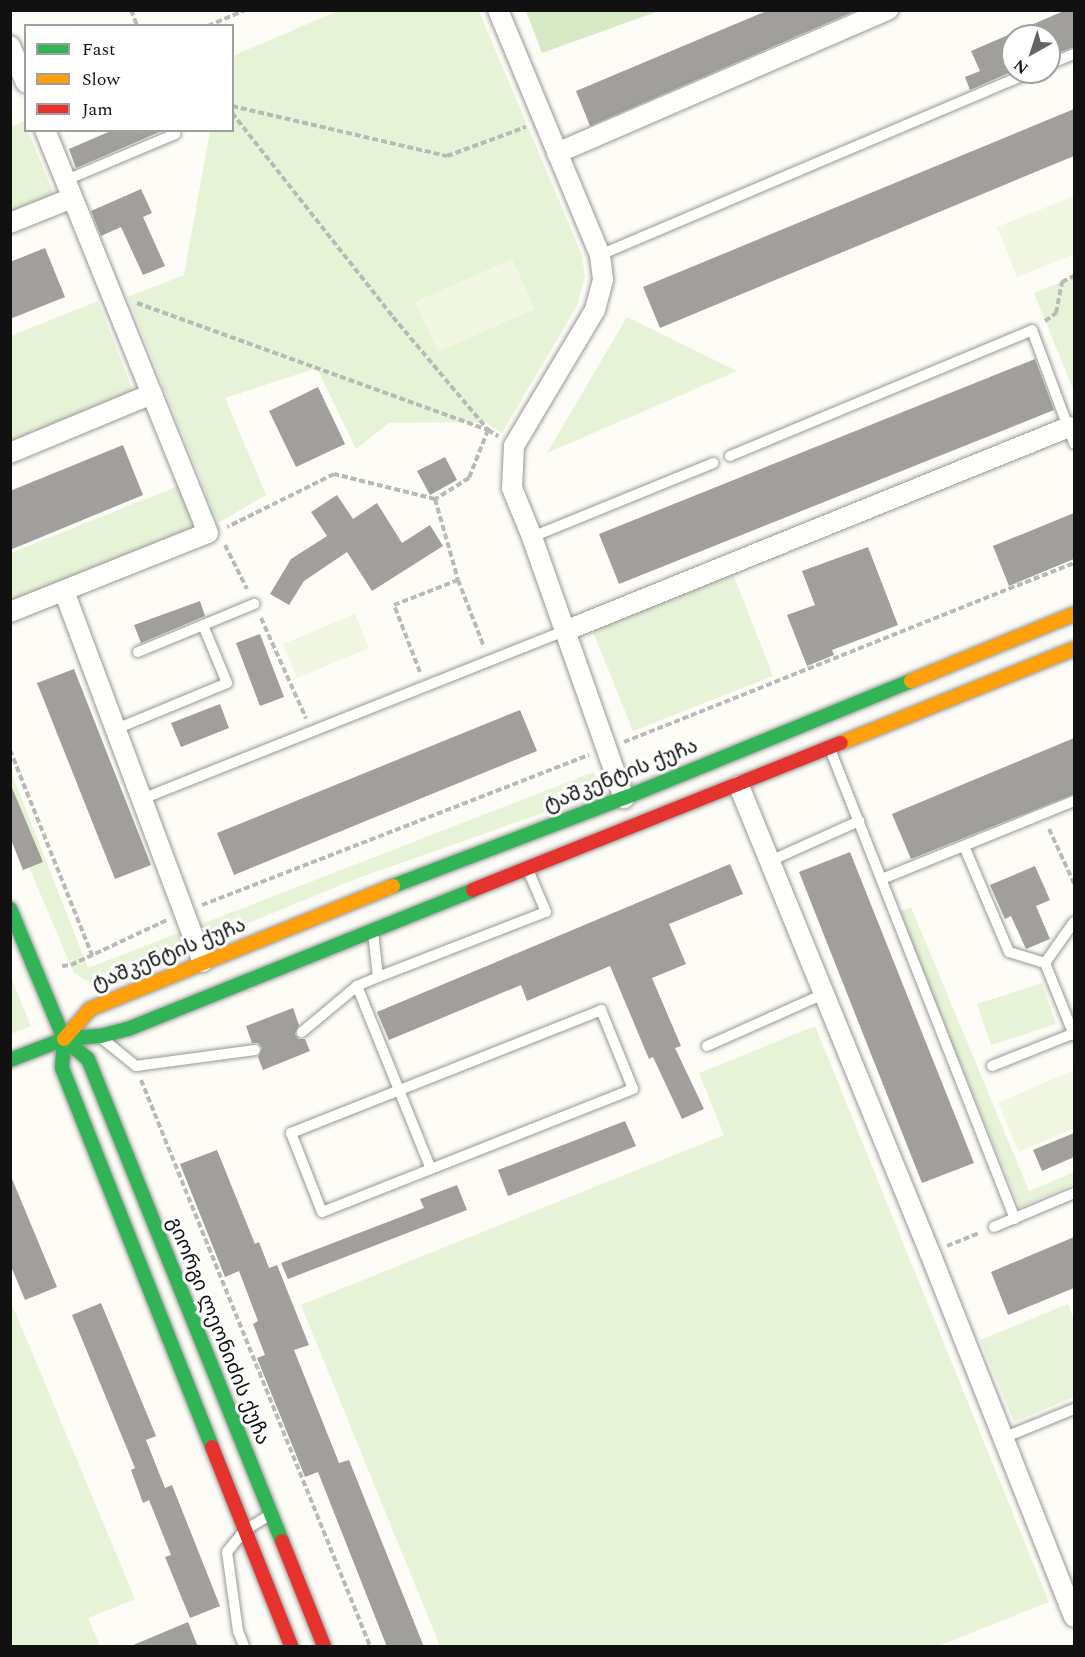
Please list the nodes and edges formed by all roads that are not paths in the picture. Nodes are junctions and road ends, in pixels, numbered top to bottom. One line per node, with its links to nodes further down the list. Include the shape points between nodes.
1 (498, 10): 8 (street)
2 (888, 10): 8 (street)
3 (10, 46): 4 (street)
4 (24, 78)
5 (1003, 84): 11 (lane)
6 (46, 132): 9 (street)
7 (175, 134): 9 (lane)
8 (557, 153): 11 (street)
9 (68, 189): 10 (street); 12 (street)
10 (10, 223)
11 (600, 255): 17 (street, via 603,280 595,310 514,446 512,488)
12 (152, 394): 14 (street); 18 (street, via 213,532)
13 (1072, 435): 15 (lane, via 1032,330); 23 (street)
14 (10, 453)
15 (730, 456)
16 (713, 463): 17 (lane)
17 (532, 537): 23 (street)
18 (64, 591): 20 (street); 26 (street)
19 (254, 604): 22 (lane)
20 (10, 612)
21 (1074, 614): 29 (main road, ტაშკენტის ქუჩა)
22 (203, 625): 25 (lane); 26 (lane, via 227,683)
23 (565, 631): 29 (street); 30 (lane)
24 (1074, 649): 27 (main road)
25 (138, 652)
26 (116, 729): 30 (street)
27 (830, 749): 28 (main road); 32 (lane)
28 (739, 786): 34 (street); 35 (main road)
29 (624, 798): 40 (main road, ტაშკენტის ქუჩა)
30 (142, 799): 40 (street)
31 (1074, 801): 33 (lane)
32 (859, 820): 34 (lane); 36 (lane)
33 (964, 846): 36 (lane); 41 (lane, via 1009,952)
34 (770, 861): 44 (street)
35 (528, 870): 39 (main road); 42 (lane, via 546,912)
36 (882, 879): 56 (lane)
37 (10, 909): 48 (main road, გიორგი ლეონიძის ქუჩა)
38 (1074, 922): 41 (lane)
39 (372, 931): 42 (lane); 47 (main road, via 128,1029)
40 (203, 962): 48 (main road, ტაშკენტის ქუჩა, via 90,1009)
41 (1045, 963): 46 (lane)
42 (378, 977): 43 (lane)
43 (357, 986): 45 (lane); 53 (lane)
44 (824, 994): 49 (lane); 59 (street)
45 (302, 1032)
46 (1073, 1034): 52 (lane)
47 (101, 1036): 48 (main road); 50 (lane, via 136,1066)
48 (64, 1039): 51 (main road); 60 (main road, გიორგი ლეონიძის ქუჩა, via 88,1059); 61 (main road, გიორგი ლეონიძის ქუჩა, via 62,1068)
49 (707, 1046)
50 (255, 1050)
51 (10, 1060)
52 (992, 1066)
53 (399, 1091): 54 (lane); 54 (lane, via 291,1133 322,1212); 54 (lane, via 601,1010 633,1089)
54 (431, 1169)
55 (1074, 1193): 56 (lane)
56 (1015, 1219): 57 (lane)
57 (994, 1227)
58 (1074, 1409): 59 (lane)
59 (1003, 1438): 62 (street)
60 (271, 1514): 61 (lane); 65 (main road, გიორგი ლეონიძის ქუჩა)
61 (244, 1530): 63 (lane, via 227,1552 238,1631); 64 (main road, გიორგი ლეონიძის ქუჩა)
62 (1074, 1616)
63 (244, 1647)
64 (291, 1647)
65 (324, 1647)

